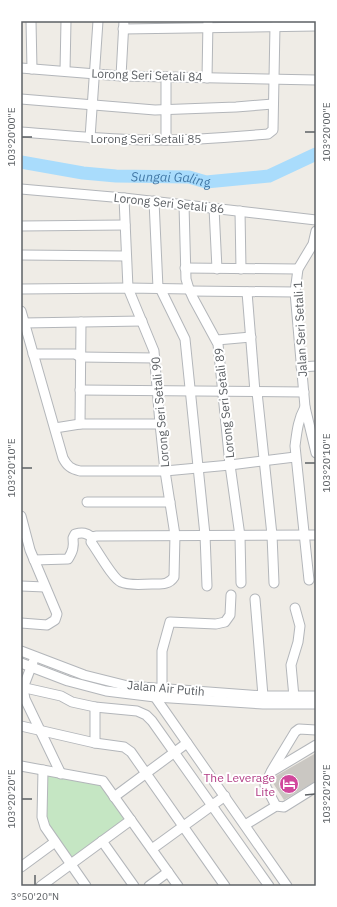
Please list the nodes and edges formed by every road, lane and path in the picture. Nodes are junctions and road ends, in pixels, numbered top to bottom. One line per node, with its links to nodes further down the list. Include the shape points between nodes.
1 (31, 21): 9 (street)
2 (66, 21): 10 (street)
3 (98, 21): 11 (street)
4 (208, 24): 5 (street); 6 (street); 14 (street)
5 (269, 24): 7 (street); 15 (street)
6 (124, 25): 12 (street)
7 (316, 26)
8 (21, 68): 9 (street, Lorong Seri Setali 84)
9 (32, 69): 10 (street, Lorong Seri Setali 84)
10 (65, 71): 11 (street, Lorong Seri Setali 84)
11 (95, 74): 12 (street, Lorong Seri Setali 84); 19 (street)
12 (121, 76): 13 (street, Lorong Seri Setali 84)
13 (166, 77): 14 (street, Lorong Seri Setali 84); 20 (street)
14 (207, 78): 15 (street, Lorong Seri Setali 84)
15 (273, 79): 16 (street, Lorong Seri Setali 84); 18 (street)
16 (316, 80)
17 (21, 99): 19 (street)
18 (273, 104): 20 (street); 23 (street, Lorong Seri Setali 85, via 271,133)
19 (93, 105): 20 (street); 22 (street)
20 (166, 110): 23 (street)
21 (21, 132): 22 (street, Lorong Seri Setali 85)
22 (90, 138): 23 (street, Lorong Seri Setali 85)
23 (166, 140)
24 (21, 189): 25 (street, Lorong Seri Setali 86)
25 (124, 198): 26 (street, Lorong Seri Setali 86); 31 (street, Lorong Seri Setali 90)
26 (154, 201): 27 (street, Lorong Seri Setali 86); 42 (street)
27 (184, 205): 28 (street, Lorong Seri Setali 86); 37 (street, Lorong Seri Setali 89)
28 (214, 208): 29 (street, Lorong Seri Setali 86); 38 (street)
29 (240, 211): 30 (street, Lorong Seri Setali 86); 39 (street)
30 (316, 220)
31 (125, 225): 32 (street); 36 (street, Lorong Seri Setali 90)
32 (21, 226)
33 (316, 231): 34 (street, Jalan Seri Setali 1)
34 (312, 254): 40 (street, Jalan Seri Setali 1)
35 (21, 255): 36 (street)
36 (126, 256): 41 (street, Lorong Seri Setali 90)
37 (185, 268): 38 (street); 44 (street, Lorong Seri Setali 89)
38 (217, 268): 39 (street)
39 (241, 269): 40 (street)
40 (298, 269): 46 (street, Jalan Seri Setali 1)
41 (128, 288): 42 (street); 43 (street); 48 (street, Lorong Seri Setali 90)
42 (159, 288): 44 (street); 60 (street, via 185,339)
43 (21, 289)
44 (189, 290): 45 (street); 52 (street, Lorong Seri Setali 89)
45 (247, 292): 46 (street); 51 (street)
46 (295, 292): 57 (street, Jalan Seri Setali 1)
47 (21, 311): 50 (street)
48 (142, 321): 49 (street); 55 (street, Lorong Seri Setali 90)
49 (81, 322): 50 (street); 54 (street)
50 (24, 323): 53 (street)
51 (250, 337): 52 (street); 62 (street)
52 (217, 340): 61 (street, Lorong Seri Setali 89)
53 (33, 354): 54 (street, via 75,354); 68 (street)
54 (80, 357): 55 (street); 58 (street)
55 (155, 358): 59 (street, Lorong Seri Setali 90)
56 (316, 366): 57 (street)
57 (302, 367): 63 (street, Jalan Seri Setali 1)
58 (80, 390): 59 (street); 65 (street)
59 (158, 391): 60 (street); 66 (street, Lorong Seri Setali 90)
60 (191, 391): 61 (street); 73 (street)
61 (223, 392): 62 (street); 72 (street, Lorong Seri Setali 89)
62 (256, 392): 63 (street); 71 (street)
63 (304, 392): 64 (street, Jalan Seri Setali 1)
64 (305, 407): 67 (street, Jalan Seri Setali 1); 70 (street, Jalan Seri Setali 1, via 297,425)
65 (80, 424): 66 (street); 68 (street)
66 (160, 424): 74 (street, Lorong Seri Setali 90)
67 (313, 424): 69 (street, Jalan Seri Setali 1)
68 (55, 428): 74 (street, via 66,463 73,469)
69 (316, 453)
70 (296, 457): 71 (street); 81 (street, Jalan Seri Setali 1)
71 (263, 461): 72 (street); 80 (street)
72 (230, 466): 73 (street); 83 (street, Lorong Seri Setali 89)
73 (198, 468): 74 (street); 79 (street)
74 (165, 471): 76 (street, Lorong Seri Setali 90)
75 (87, 502): 76 (street)
76 (170, 502): 78 (street, Lorong Seri Setali 90)
77 (21, 516): 85 (street)
78 (175, 535): 79 (street); 84 (street); 84 (street, Lorong Seri Setali 90, via 174,577 169,583 164,584 121,582 91,542)
79 (205, 535): 83 (street); 91 (street)
80 (272, 535): 81 (street); 83 (street); 89 (street)
81 (304, 535): 82 (street); 87 (street, Jalan Seri Setali 1)
82 (316, 535)
83 (240, 536): 88 (street, Lorong Seri Setali 89)
84 (92, 537): 86 (street, via 82,532 75,534 72,538 74,547 68,559)
85 (26, 550): 86 (street)
86 (34, 560): 92 (street)
87 (308, 580)
88 (241, 583)
89 (274, 583)
90 (21, 586): 92 (street)
91 (207, 586)
92 (45, 587): 96 (street, via 57,614 55,620 47,625)
93 (231, 595): 104 (street, via 230,614 226,622 170,622 162,651)
94 (255, 599): 105 (street)
95 (295, 608): 108 (street, via 300,626 291,665)
96 (21, 623)
97 (21, 651): 98 (street, Jalan Air Putih)
98 (36, 656): 100 (street); 104 (street, Jalan Air Putih, via 84,675 128,686)
99 (21, 663): 100 (street, Jalan Air Putih)
100 (31, 667): 102 (street, Jalan Air Putih); 103 (street)
101 (21, 672): 103 (street)
102 (48, 674): 103 (street, via 33,677); 107 (street, Jalan Air Putih, via 106,691)
103 (23, 686): 110 (street); 112 (street, via 25,699)
104 (162, 689): 105 (street, Jalan Air Putih)
105 (263, 696): 108 (street, Jalan Air Putih)
106 (316, 696): 108 (street, Jalan Air Putih)
107 (155, 697): 109 (street, Jalan Air Putih, via 263,704); 115 (street)
108 (294, 697)
109 (316, 704)
110 (95, 707): 114 (street); 117 (street, via 137,711 146,715)
111 (21, 726): 112 (street)
112 (39, 730): 114 (street); 121 (street)
113 (316, 730): 120 (street, via 299,729 295,732)
114 (95, 742): 122 (street, via 124,747 131,752)
115 (187, 743): 117 (street); 124 (street)
116 (316, 745): 120 (street)
117 (174, 753): 122 (street); 126 (street)
118 (21, 766): 119 (street)
119 (43, 770): 121 (street); 132 (street, via 42,817)
120 (271, 772): 127 (street, via 265,785)
121 (61, 774): 125 (street, via 103,781)
122 (146, 774): 125 (street); 130 (street)
123 (316, 787): 127 (street, via 284,807)
124 (225, 796): 126 (street); 129 (street)
125 (114, 797): 128 (street)
126 (212, 805): 130 (street); 144 (street)
127 (276, 806): 129 (street)
128 (131, 820): 131 (street); 133 (street)
129 (245, 825): 137 (street)
130 (183, 826): 133 (street); 143 (street)
131 (102, 841): 135 (street); 140 (street)
132 (55, 842): 134 (street); 135 (street)
133 (152, 849): 136 (street)
134 (22, 863)
135 (71, 864): 138 (street); 139 (street)
136 (168, 872): 141 (street); 142 (street)
137 (285, 883): 145 (street)
138 (41, 886)
139 (86, 886)
140 (134, 886)
141 (149, 886)
142 (178, 886)
143 (225, 886)
144 (269, 886)
145 (274, 886)

